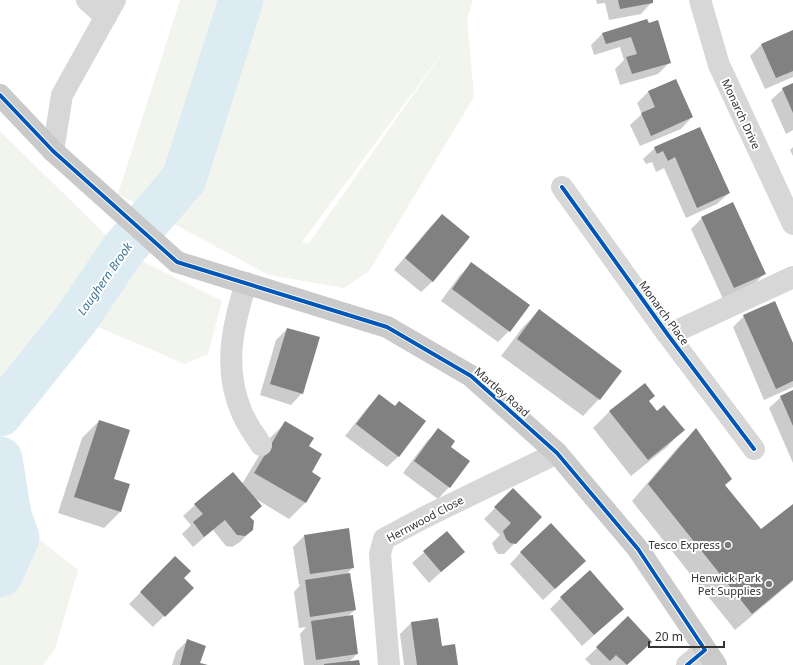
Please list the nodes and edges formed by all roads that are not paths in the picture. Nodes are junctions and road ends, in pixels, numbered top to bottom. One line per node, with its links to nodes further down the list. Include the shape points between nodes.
1 (87, 0): 3 (street)
2 (700, 0): 7 (street, Monarch Drive, via 719,65)
3 (110, 8): 5 (street, via 62,95)
4 (0, 95): 5 (main road)
5 (53, 151): 9 (main road, Martley Road, via 177,262)
6 (562, 187): 10 (street, Monarch Place)
7 (793, 224)
8 (793, 278): 10 (street, Monarch Place)
9 (246, 283): 11 (street, via 233,337 230,363 232,385 242,414); 13 (main road, Martley Road, via 387,327 471,376)
10 (668, 335): 12 (street, Monarch Place)
11 (261, 445)
12 (754, 449)
13 (557, 453): 14 (main road, Martley Road, via 638,549); 15 (street, Hernwood Close, via 384,539 380,554)
14 (710, 657): 16 (street)
15 (389, 665)
16 (687, 665)

